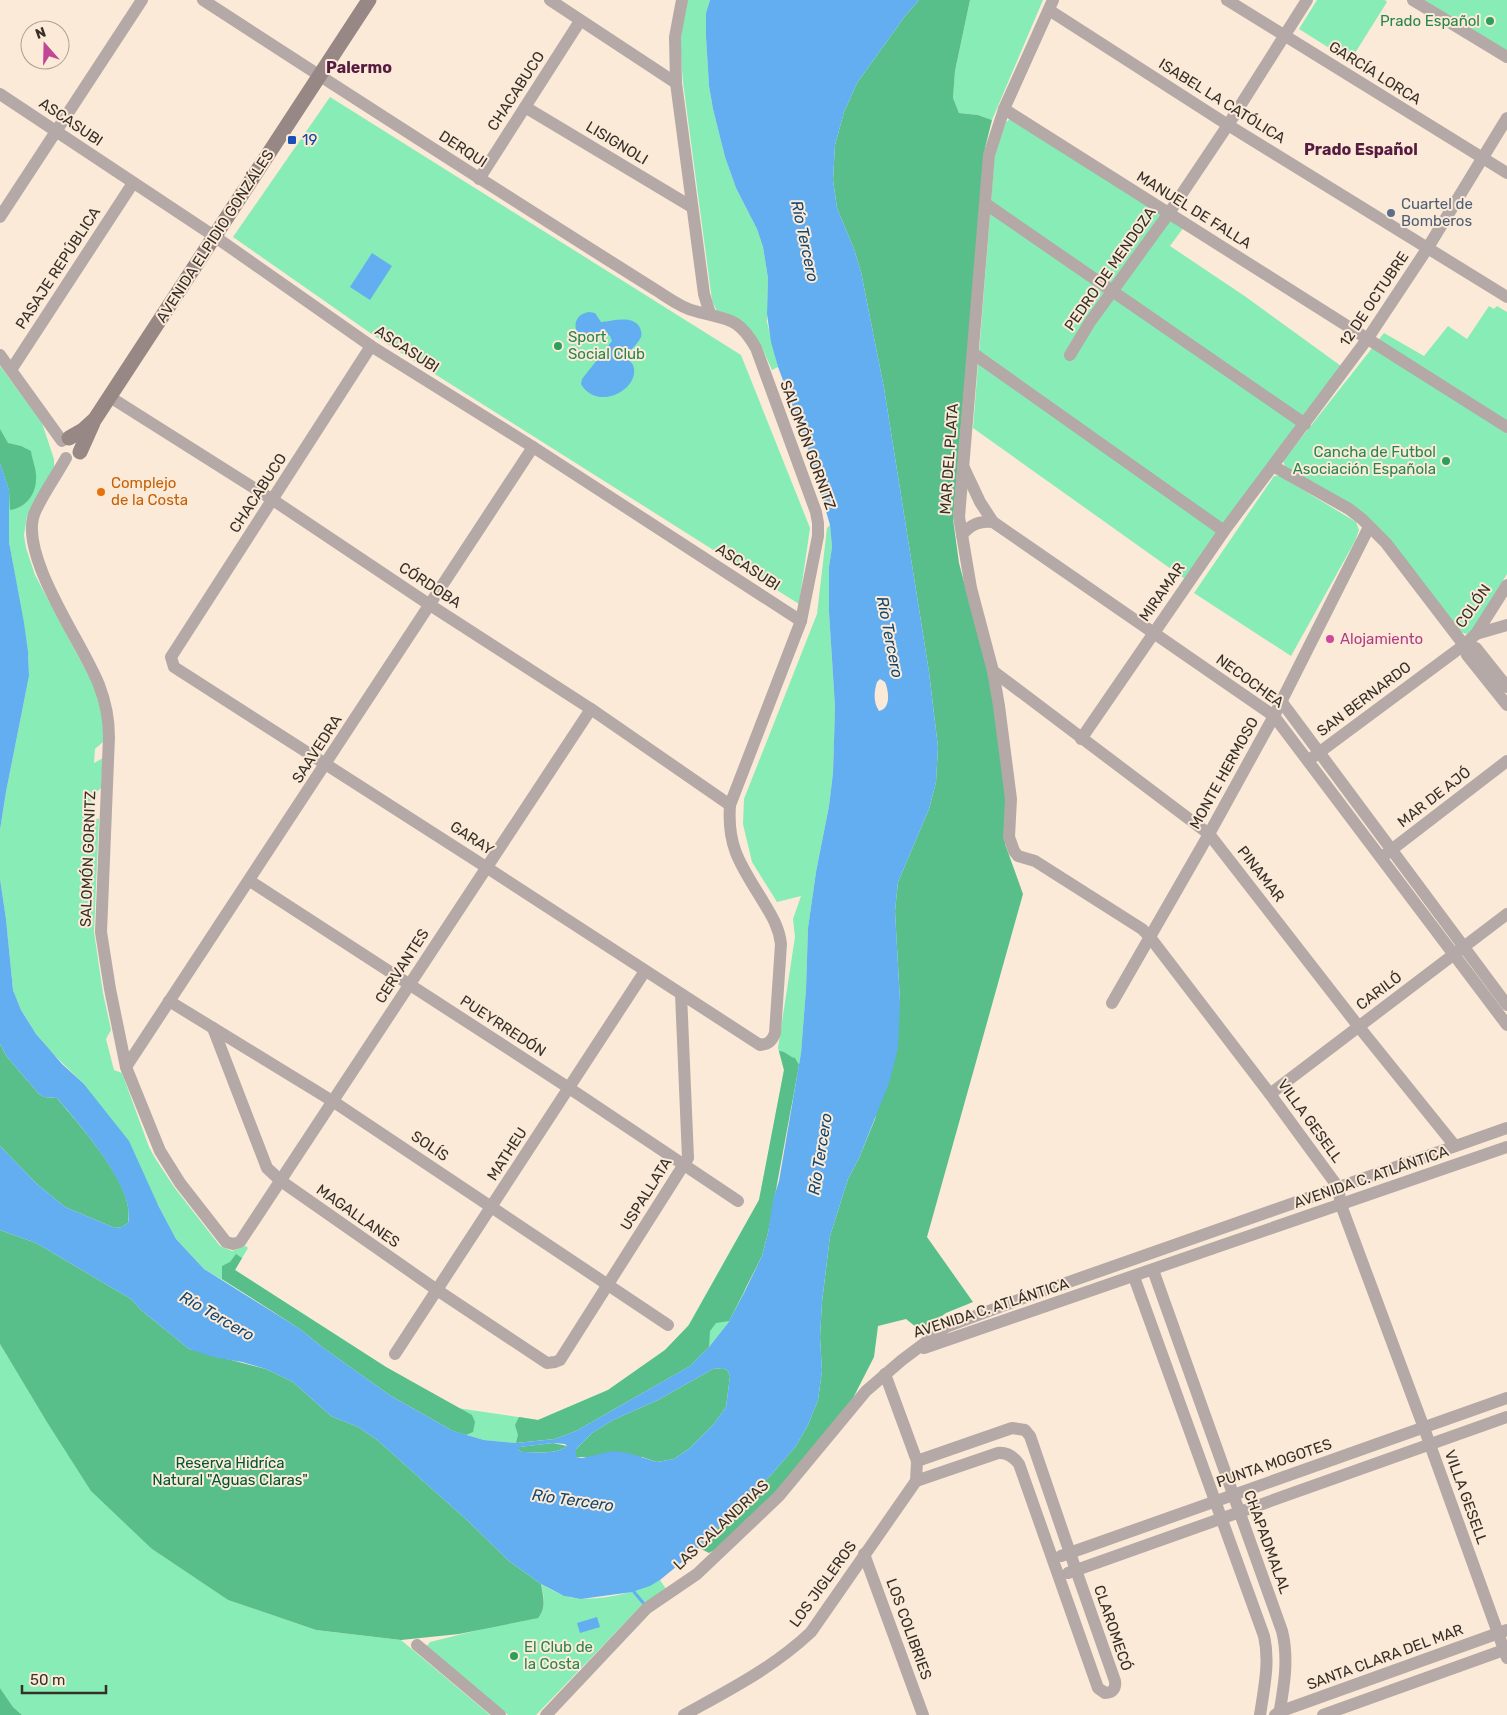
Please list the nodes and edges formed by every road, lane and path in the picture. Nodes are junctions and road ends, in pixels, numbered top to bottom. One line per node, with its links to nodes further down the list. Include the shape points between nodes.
1 (142, 0): 20 (street)
2 (203, 0): 13 (street, DERQUI)
3 (369, 0): 13 (main road, AVENIDA ELPIDIO GONZÁLES)
4 (550, 0): 10 (street)
5 (682, 0): 14 (street, via 675,37)
6 (1227, 0): 11 (street, GARCÍA LORCA)
7 (1307, 0): 11 (street, PEDRO DE MENDOZA)
8 (1413, 0): 12 (street)
9 (1051, 5): 17 (street, MAR DEL PLATA); 19 (street, ISABEL LA CATÓLICA)
10 (580, 21): 14 (street); 16 (street, CHACABUCO)
11 (1285, 37): 19 (street, PEDRO DE MENDOZA); 21 (street, GARCÍA LORCA)
12 (1507, 57)
13 (320, 76): 23 (street, DERQUI); 29 (main road, AVENIDA ELPIDIO GONZÁLES)
14 (676, 84): 26 (street)
15 (0, 94): 20 (street, ASCASUBI)
16 (525, 107): 23 (street, CHACABUCO); 26 (street, LISIGNOLI)
17 (1004, 109): 25 (street, MAR DEL PLATA, via 989,155); 27 (street, MANUEL DE FALLA)
18 (1507, 118): 21 (street, 12 DE OCTUBRE)
19 (1228, 125): 27 (street, PEDRO DE MENDOZA); 30 (street, ISABEL LA CATÓLICA)
20 (56, 131): 24 (street, ASCASUBI); 28 (street)
21 (1483, 158): 22 (street, GARCÍA LORCA); 30 (street, 12 DE OCTUBRE)
22 (1507, 173)
23 (479, 179): 33 (street, DERQUI, via 684,307)
24 (133, 183): 29 (street, ASCASUBI); 39 (street, PASAJE REPÚBLICA)
25 (986, 204): 31 (street); 36 (street, MAR DEL PLATA)
26 (692, 207): 33 (street, via 704,294)
27 (1169, 213): 31 (street, PEDRO DE MENDOZA); 34 (street, MANUEL DE FALLA)
28 (0, 217)
29 (214, 236): 35 (street, ASCASUBI); 40 (main road, AVENIDA ELPIDIO GONZÁLES)
30 (1427, 249): 32 (street, ISABEL LA CATÓLICA); 34 (street, 12 DE OCTUBRE)
31 (1112, 292): 38 (street, PEDRO DE MENDOZA); 42 (street)
32 (1507, 297)
33 (710, 314): 56 (street, SALOMÓN GORNITZ, via 730,320 748,333 816,512 818,536)
34 (1368, 338): 42 (street, 12 DE OCTUBRE); 43 (street, MANUEL DE FALLA)
35 (371, 346): 45 (street, ASCASUBI); 49 (street, CHACABUCO)
36 (974, 354): 47 (street, MAR DEL PLATA); 52 (street)
37 (0, 355): 39 (street)
38 (1070, 355)
39 (11, 370): 44 (street)
40 (110, 397): 41 (main road, AVENIDA ELPIDIO GONZÁLES); 49 (street, CÓRDOBA)
41 (95, 419): 44 (main road, AVENIDA ELPIDIO GONZÁLES); 46 (main road)
42 (1305, 424): 48 (street, 12 DE OCTUBRE)
43 (1507, 427)
44 (66, 440): 46 (street, via 73,438 78,442); 46 (street, via 59,447 60,452)
45 (533, 447): 55 (street, SAAVEDRA); 56 (street, ASCASUBI)
46 (73, 455): 94 (street, SALOMÓN GORNITZ, via 33,515 32,534 44,574 99,683 107,708 109,737 101,932)
47 (962, 465): 50 (street, NECOCHEA); 53 (street, MAR DEL PLATA, via 959,516)
48 (1273, 466): 51 (street, via 1357,514); 52 (street, MIRAMAR)
49 (273, 500): 55 (street, CÓRDOBA); 61 (street, CHACABUCO)
50 (993, 522): 53 (street, via 978,522 967,528); 58 (street, NECOCHEA)
51 (1370, 527): 60 (street, via 1386,543); 64 (street, MONTE HERMOSO)
52 (1224, 531): 58 (street, MIRAMAR)
53 (962, 536): 62 (street, MAR DEL PLATA, via 970,588)
54 (1507, 585): 59 (street, COLÓN)
55 (430, 605): 66 (street, CÓRDOBA); 72 (street, SAAVEDRA)
56 (802, 622): 73 (street, SALOMÓN GORNITZ)
57 (1507, 625): 59 (street)
58 (1153, 634): 67 (street, NECOCHEA); 68 (street, MIRAMAR)
59 (1476, 634): 60 (street, COLÓN)
60 (1464, 645): 63 (street, via 1476,648); 65 (street, via 1467,655); 69 (street, SAN BERNARDO)
61 (171, 657): 72 (street, GARAY, via 174,667)
62 (993, 671): 68 (street, PINAMAR); 75 (street, MAR DEL PLATA, via 1011,799)
63 (1507, 687)
64 (1281, 701): 67 (street, MONTE HERMOSO); 69 (street, NECOCHEA)
65 (1507, 705)
66 (591, 709): 73 (street, CÓRDOBA); 78 (street, CERVANTES)
67 (1274, 716): 70 (street, NECOCHEA); 74 (street, MONTE HERMOSO)
68 (1081, 739): 74 (street, PINAMAR)
69 (1319, 752): 70 (street, SAN BERNARDO); 76 (street, NECOCHEA)
70 (1308, 761): 77 (street, NECOCHEA)
71 (1507, 761): 76 (street, MAR DE AJÓ)
72 (326, 764): 78 (street, GARAY); 79 (street, SAAVEDRA)
73 (730, 805): 93 (street, SALOMÓN GORNITZ, via 728,826 734,849 780,934 775,1033 772,1041)
74 (1209, 834): 81 (street, MONTE HERMOSO); 91 (street, PINAMAR)
75 (1009, 837): 81 (street, VILLA GESELL, via 1018,856 1035,861)
76 (1392, 850): 77 (street, MAR DE AJÓ); 82 (street, NECOCHEA)
77 (1381, 858): 83 (street, NECOCHEA)
78 (486, 866): 84 (street, GARAY); 85 (street, CERVANTES)
79 (250, 881): 85 (street, PUEYRREDÓN); 87 (street, SAAVEDRA)
80 (1507, 914): 82 (street, CARILÓ)
81 (1149, 936): 88 (street, MONTE HERMOSO); 96 (street, VILLA GESELL)
82 (1464, 947): 83 (street, CARILÓ); 89 (street, NECOCHEA)
83 (1453, 955): 90 (street, NECOCHEA); 91 (street, CARILÓ)
84 (645, 971): 86 (street, GARAY); 95 (street, MATHEU)
85 (409, 984): 95 (street, PUEYRREDÓN); 97 (street, CERVANTES)
86 (681, 994): 93 (street, GARAY); 101 (street, USPALLATA, via 688,1158)
87 (169, 1001): 92 (street, SOLÍS); 94 (street, SAAVEDRA)
88 (1112, 1004)
89 (1507, 1004)
90 (1507, 1026)
91 (1359, 1027): 96 (street, CARILÓ); 99 (street, PINAMAR)
92 (213, 1028): 97 (street, SOLÍS); 102 (street, MAGALLANES, via 267,1168)
93 (760, 1045)
94 (126, 1067): 107 (street, SALOMÓN GORNITZ, via 165,1161 226,1242)
95 (569, 1088): 101 (street, PUEYRREDÓN); 106 (street, MATHEU)
96 (1270, 1094): 103 (street, VILLA GESELL)
97 (334, 1102): 102 (street, CERVANTES); 106 (street, SOLÍS)
98 (1507, 1128): 99 (street, AVENIDA C. ATLÁNTICA)
99 (1455, 1146): 103 (street, AVENIDA C. ATLÁNTICA)
100 (1507, 1147): 105 (street, AVENIDA C. ATLÁNTICA)
101 (683, 1165): 104 (street, PUEYRREDÓN); 110 (street, USPALLATA)
102 (281, 1181): 107 (street, CERVANTES); 111 (street, MAGALLANES)
103 (1338, 1188): 105 (street, VILLA GESELL); 113 (street, AVENIDA C. ATLÁNTICA, via 946,1327)
104 (738, 1202)
105 (1341, 1205): 108 (street, AVENIDA C. ATLÁNTICA); 119 (street, VILLA GESELL)
106 (491, 1207): 110 (street, SOLÍS); 111 (street, MATHEU)
107 (240, 1242)
108 (1153, 1270): 109 (street, AVENIDA C. ATLÁNTICA); 123 (street, CHAPADMALAL)
109 (1134, 1277): 113 (street, AVENIDA C. ATLÁNTICA); 124 (street)
110 (608, 1285): 112 (street, SOLÍS); 115 (street, USPALLATA)
111 (437, 1290): 114 (street, MATHEU); 115 (street, MAGALLANES, via 547,1363)
112 (668, 1325)
113 (912, 1352): 116 (street, LAS CALANDRIAS)
114 (395, 1354)
115 (560, 1360)
116 (885, 1374): 121 (street); 138 (street, LAS CALANDRIAS, via 866,1391 778,1496 697,1574 647,1608)
117 (1507, 1398): 119 (street, PUNTA MOGOTES)
118 (1507, 1417): 120 (street)
119 (1424, 1428): 120 (street, VILLA GESELL); 123 (street, PUNTA MOGOTES)
120 (1430, 1444): 125 (street); 132 (street, VILLA GESELL)
121 (917, 1461): 122 (street); 127 (street, CLAROMECÓ, via 1012,1428 1026,1430)
122 (916, 1481): 128 (street, LOS JIGLEROS); 129 (street, CLAROMECÓ, via 998,1453 1010,1455 1019,1464)
123 (1233, 1495): 124 (street, PUNTA MOGOTES); 125 (street, CHAPADMALAL)
124 (1215, 1501): 126 (street); 127 (street, PUNTA MOGOTES)
125 (1239, 1512): 126 (street); 136 (street, CHAPADMALAL, via 1286,1647)
126 (1222, 1518): 130 (street); 142 (street, via 1268,1652)
127 (1070, 1553): 129 (street, PUNTA MOGOTES); 130 (street, CLAROMECÓ)
128 (864, 1554): 135 (street, LOS JIGLEROS, via 811,1632 792,1650); 141 (street, LOS COLIBRIES)
129 (1052, 1559): 131 (street, CLAROMECÓ)
130 (1076, 1570): 131 (street); 131 (street, CLAROMECÓ, via 1115,1680 1115,1688 1109,1693 1098,1688)
131 (1058, 1576)
132 (1503, 1632): 134 (street, VILLA GESELL); 136 (street, SANTA CLARA DEL MAR)
133 (417, 1645): 137 (street)
134 (1506, 1652): 143 (street)
135 (704, 1704): 139 (street, LOS JIGLEROS); 140 (street)
136 (1278, 1714)
137 (500, 1715)
138 (546, 1715)
139 (684, 1715)
140 (695, 1715)
141 (923, 1715)
142 (1260, 1715)
143 (1323, 1715)

